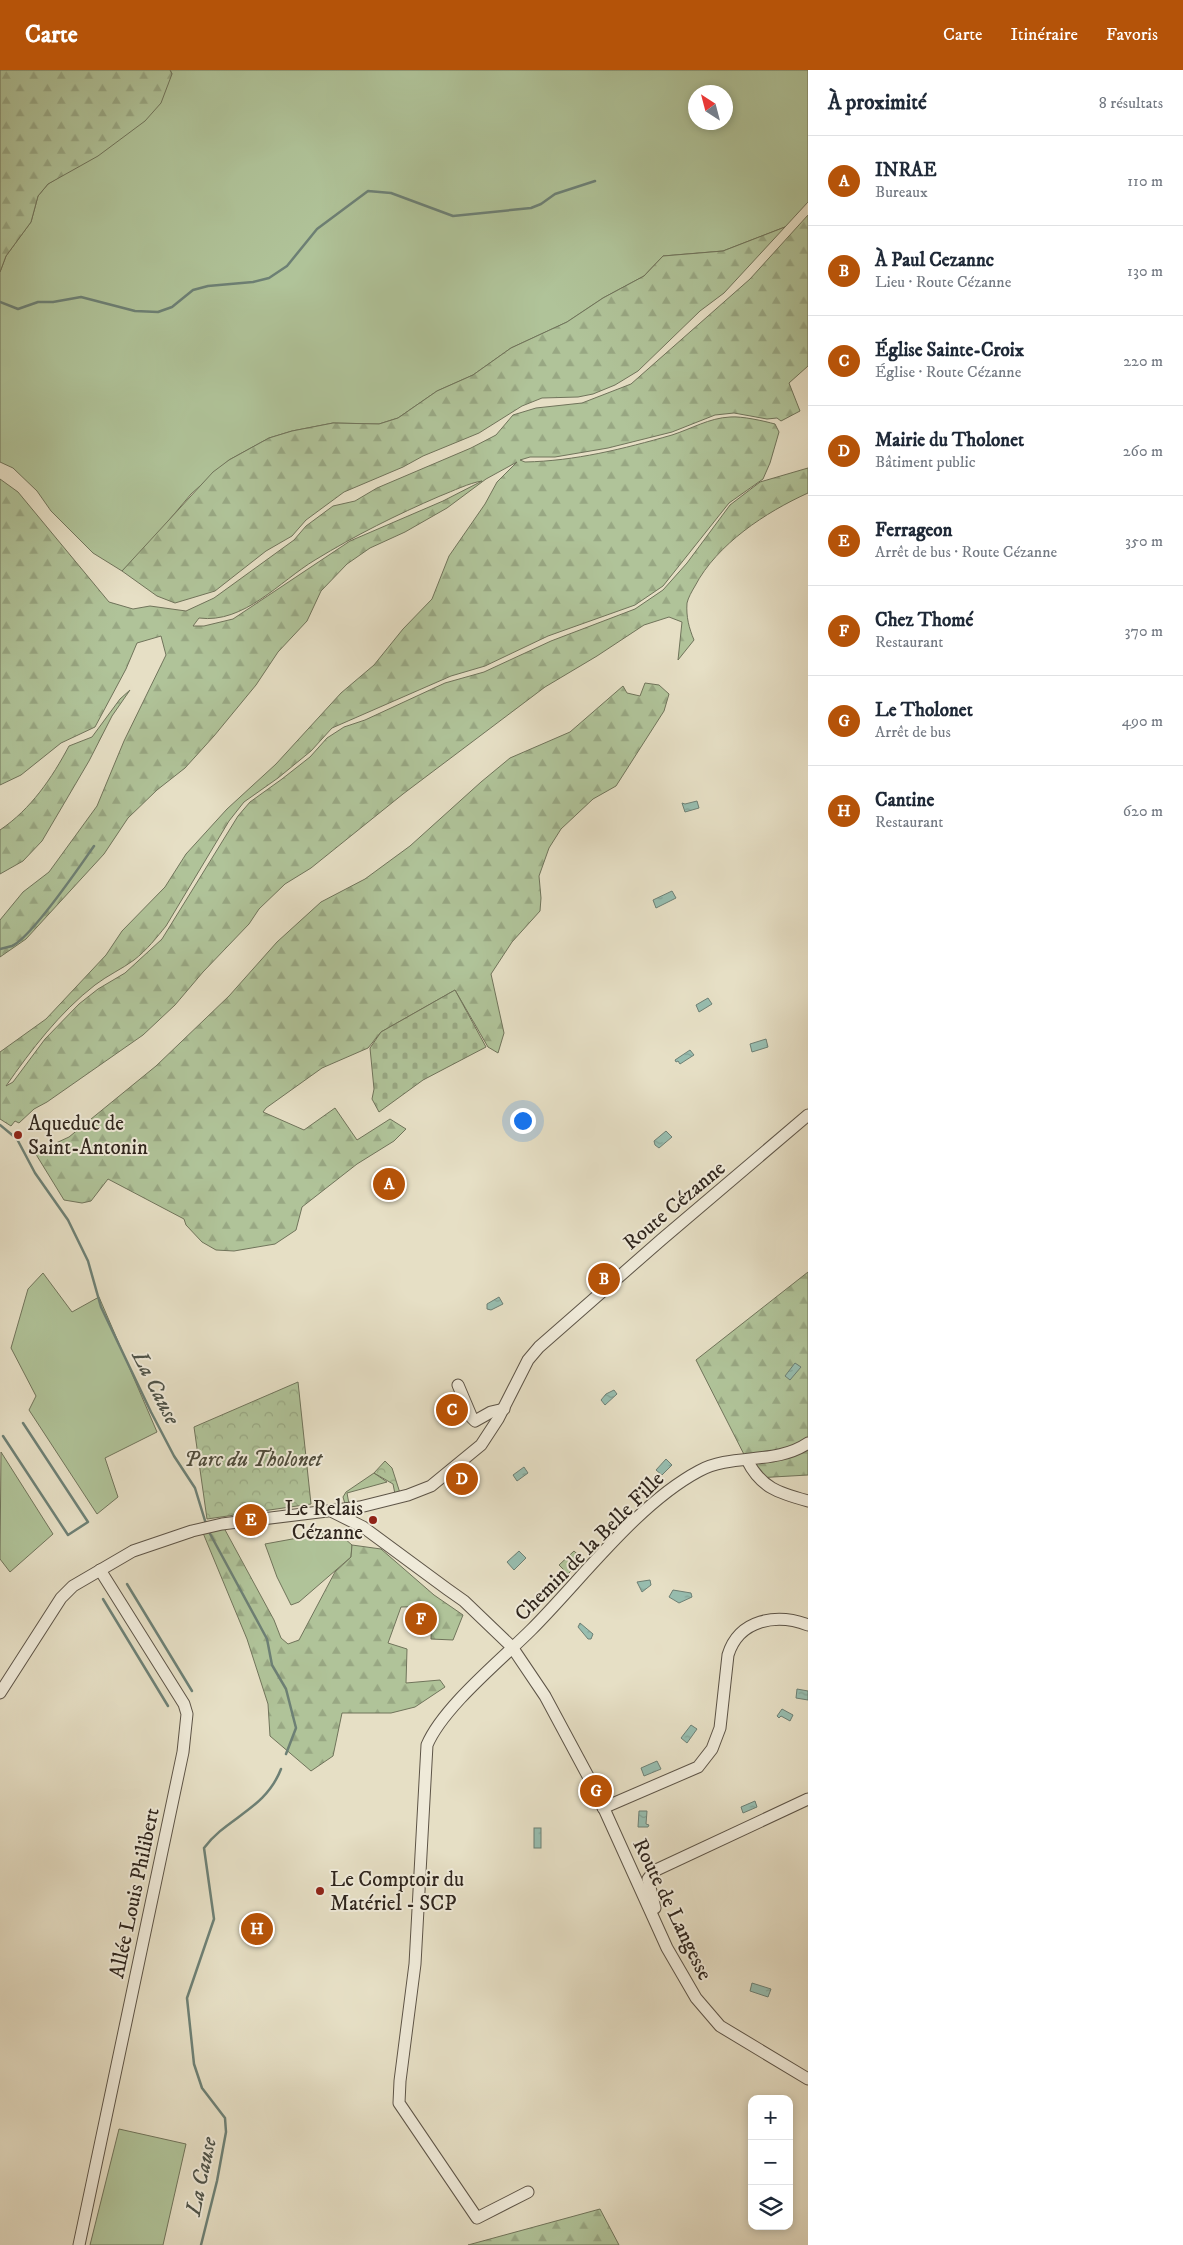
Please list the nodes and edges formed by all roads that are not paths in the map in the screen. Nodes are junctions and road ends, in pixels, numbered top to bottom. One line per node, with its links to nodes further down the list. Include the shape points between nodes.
1 (808, 1115): 3 (street, Route Cézanne, via 539,1347 528,1360)
2 (458, 1385): 3 (street, via 475,1421)
3 (504, 1408): 7 (street, Route Cézanne, via 481,1445 431,1486 408,1495)
4 (808, 1443): 5 (street, Chemin de la Belle Fille, via 783,1453)
5 (747, 1460): 6 (street, via 762,1483 778,1492); 10 (street, Chemin de la Belle Fille, via 707,1467 670,1489)
6 (808, 1501)
7 (333, 1512): 8 (street, Route Cézanne, via 204,1528 140,1547); 10 (street, Route de Langesse, via 363,1527 447,1588)
8 (100, 1570): 11 (street, Route Cézanne, via 73,1586 61,1598); 17 (street, Allée Louis Philibert, via 184,1704 187,1714 183,1752)
9 (808, 1625): 13 (street, via 797,1621 769,1620 742,1631 730,1646 720,1728 708,1756 691,1771)
10 (512, 1647): 13 (street, Route de Langesse, via 545,1696); 16 (street, Chemin de la Belle Fille, via 456,1704 431,1735 427,1745 415,1964 399,2103 477,2218)
11 (0, 1693)
12 (808, 1799): 14 (street, via 654,1871 648,1878 656,1907)
13 (604, 1808): 14 (street, Route de Langesse)
14 (650, 1910): 15 (street, Route de Langesse, via 689,1987 710,2016 728,2031)
15 (808, 2079)
16 (528, 2192)
17 (79, 2245)

